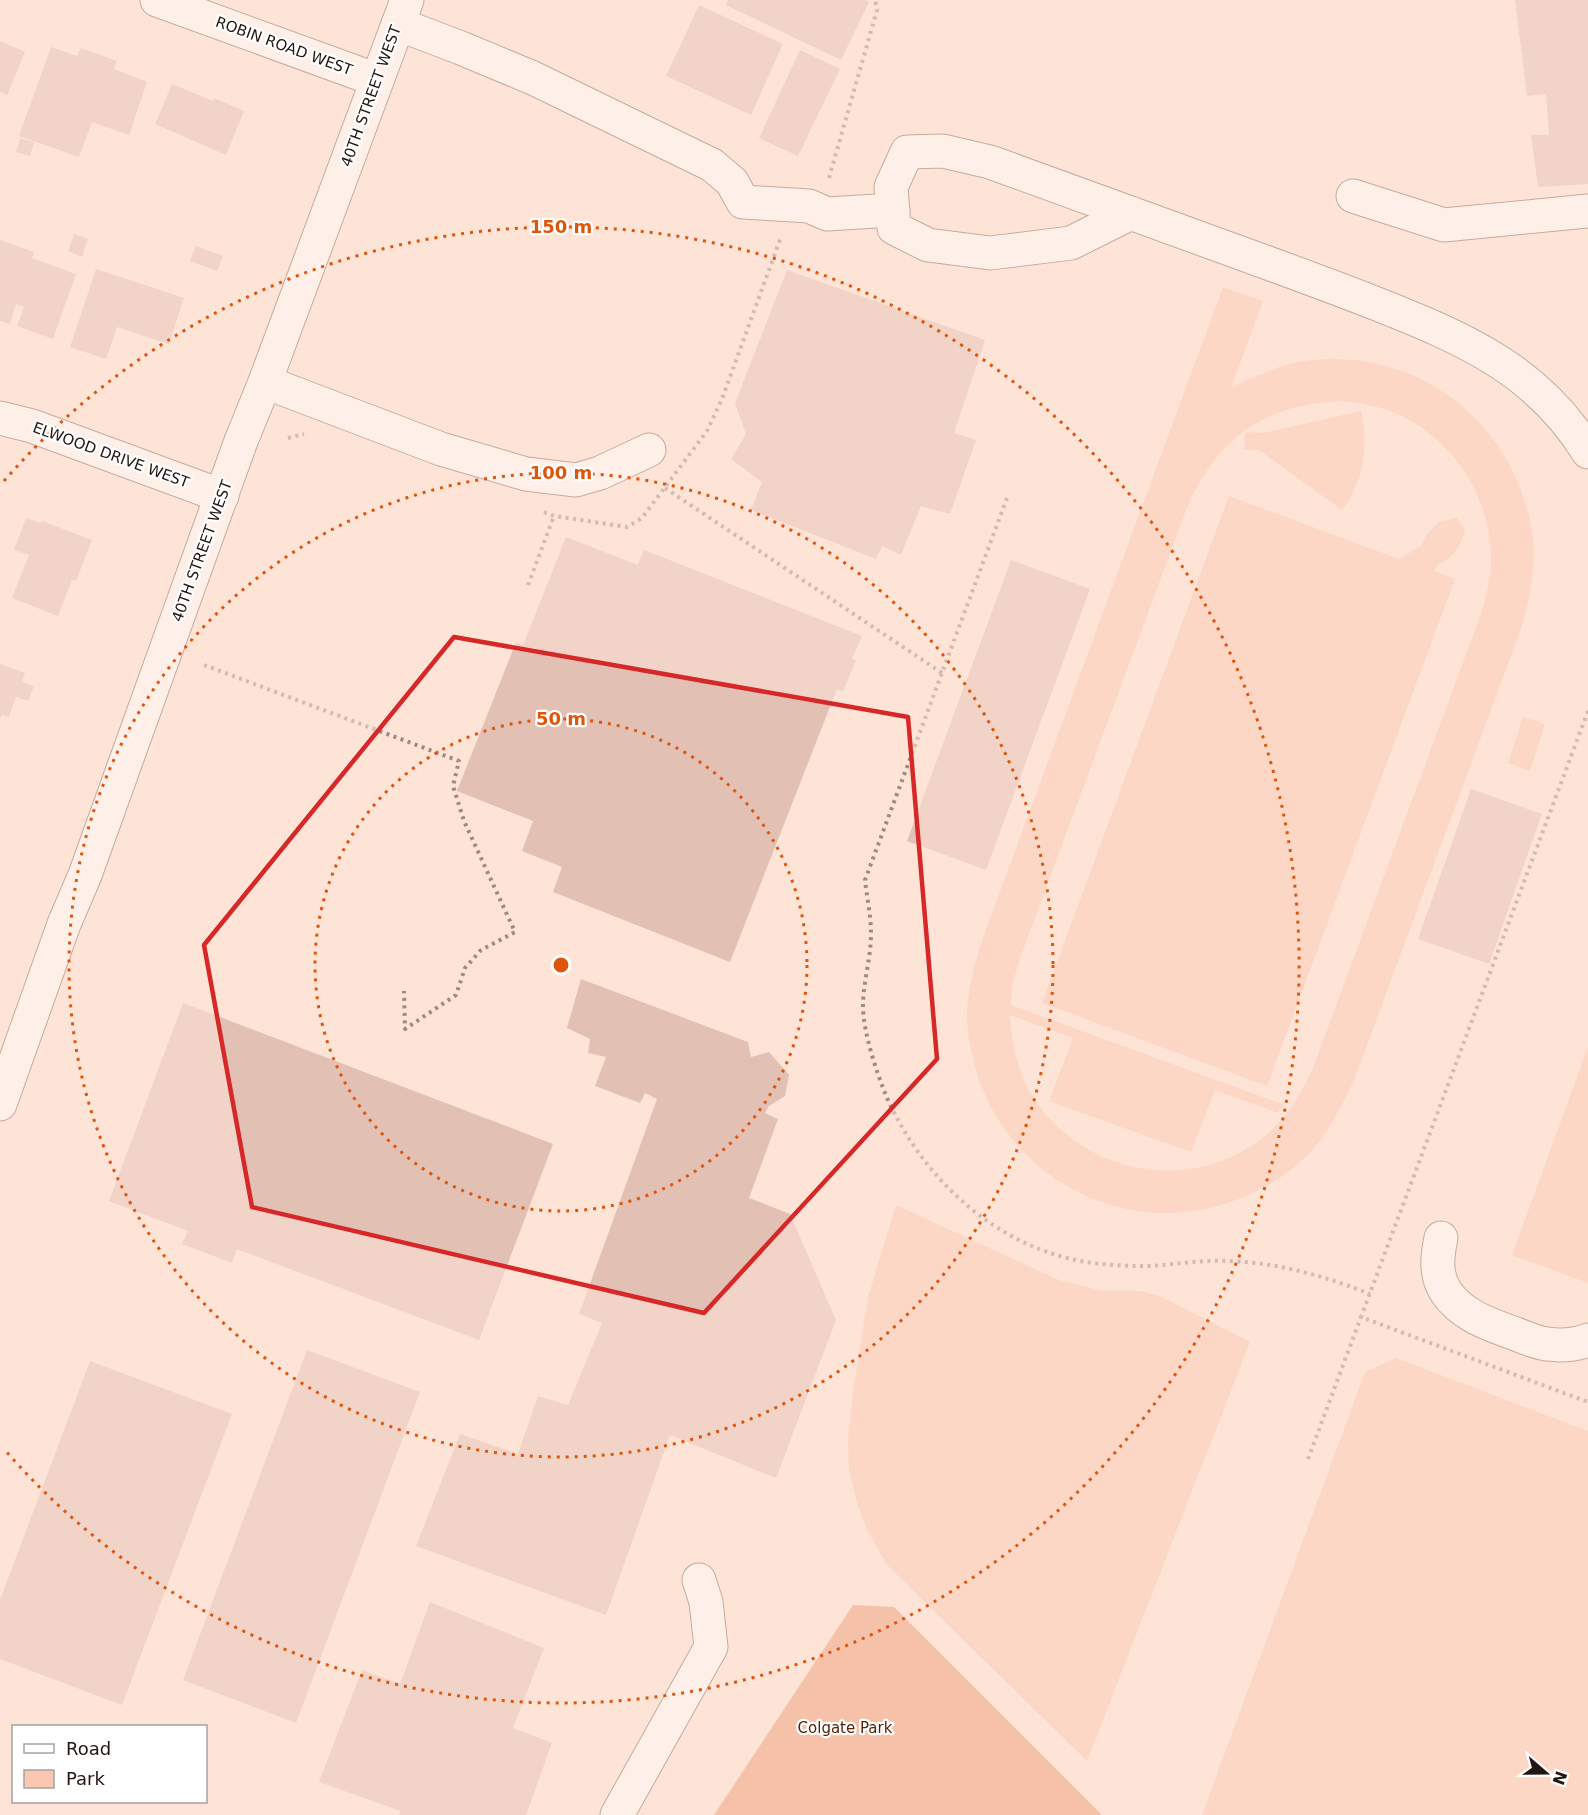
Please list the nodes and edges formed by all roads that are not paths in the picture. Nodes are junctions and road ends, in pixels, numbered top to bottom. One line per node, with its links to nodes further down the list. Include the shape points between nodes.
1 (158, 0): 3 (street, ROBIN ROAD WEST)
2 (402, 12): 3 (street, 40TH STREET WEST); 5 (street, via 461,48 533,78 712,165 732,182 743,202 809,206 827,214)
3 (377, 80): 8 (street, 40TH STREET WEST)
4 (1353, 196): 6 (street, via 1444,225)
5 (892, 210): 7 (street, via 894,228 928,245 990,253 1071,243); 7 (street, via 891,187 907,152 943,152 990,162)
6 (1588, 211)
7 (1131, 213): 11 (street, via 1322,282 1461,339 1540,393)
8 (265, 382): 10 (street, via 441,449 526,474 576,480); 12 (street, 40TH STREET WEST)
9 (0, 418): 12 (street, ELWOOD DRIVE WEST, via 32,426)
10 (649, 450)
11 (1588, 452)
12 (222, 496): 13 (street, 40TH STREET WEST, via 85,875)
13 (13, 1027): 14 (street, 40TH STREET WEST)
14 (0, 1104)
15 (1441, 1238): 16 (street, via 1438,1272 1451,1298 1469,1314 1548,1344 1573,1345)
16 (1588, 1340)
17 (699, 1580): 18 (street, via 706,1602 711,1647)
18 (617, 1815)

